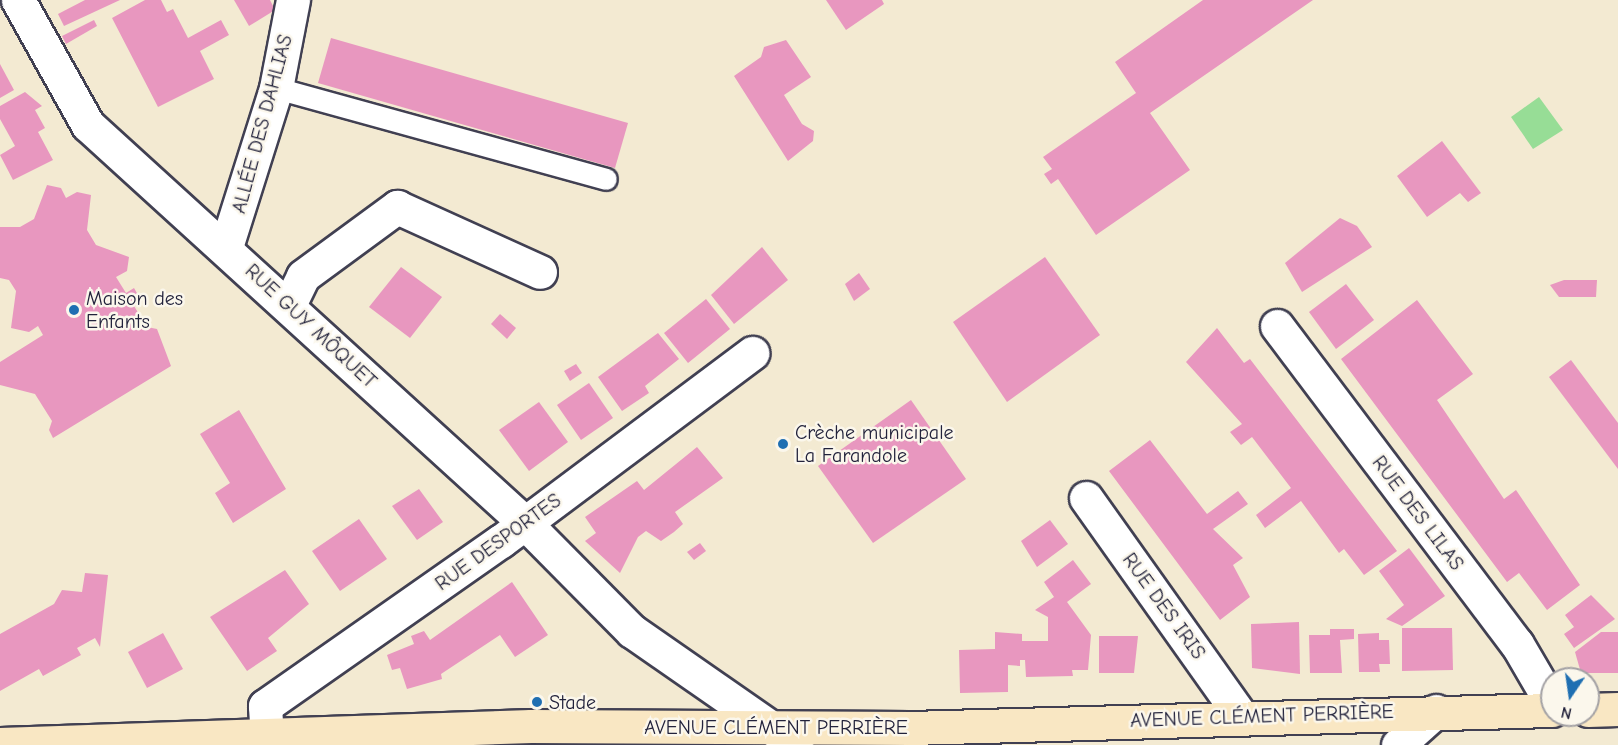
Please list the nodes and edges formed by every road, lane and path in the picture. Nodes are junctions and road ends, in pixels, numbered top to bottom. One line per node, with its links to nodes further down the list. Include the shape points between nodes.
1 (18, 0): 5 (street, RUE GUY MÔQUET, via 88,125)
2 (293, 0): 3 (street, ALLÉE DES DAHLIAS)
3 (276, 88): 4 (lane); 5 (street, ALLÉE DES DAHLIAS)
4 (606, 179)
5 (226, 247): 7 (street, RUE GUY MÔQUET)
6 (540, 272): 7 (street, via 397,207 303,276)
7 (289, 305): 11 (street, RUE GUY MÔQUET)
8 (1277, 326): 12 (street, RUE DES LILAS, via 1517,644)
9 (752, 353): 11 (street, RUE DESPORTES)
10 (1086, 498): 17 (street, RUE DES IRIS)
11 (525, 523): 18 (street, RUE DESPORTES, via 265,706); 19 (street, RUE GUY MÔQUET, via 632,632)
12 (1540, 683)
13 (1618, 709): 15 (street)
14 (1540, 710): 16 (street, AVENUE CLÉMENT PERRIÈRE)
15 (1600, 710)
16 (1436, 711): 17 (street, AVENUE CLÉMENT PERRIÈRE); 21 (street)
17 (1241, 716): 19 (street, AVENUE CLÉMENT PERRIÈRE)
18 (267, 736): 19 (street, AVENUE CLÉMENT PERRIÈRE, via 531,726); 20 (street, AVENUE CLÉMENT PERRIÈRE)
19 (783, 736)
20 (0, 744)
21 (1398, 745)

